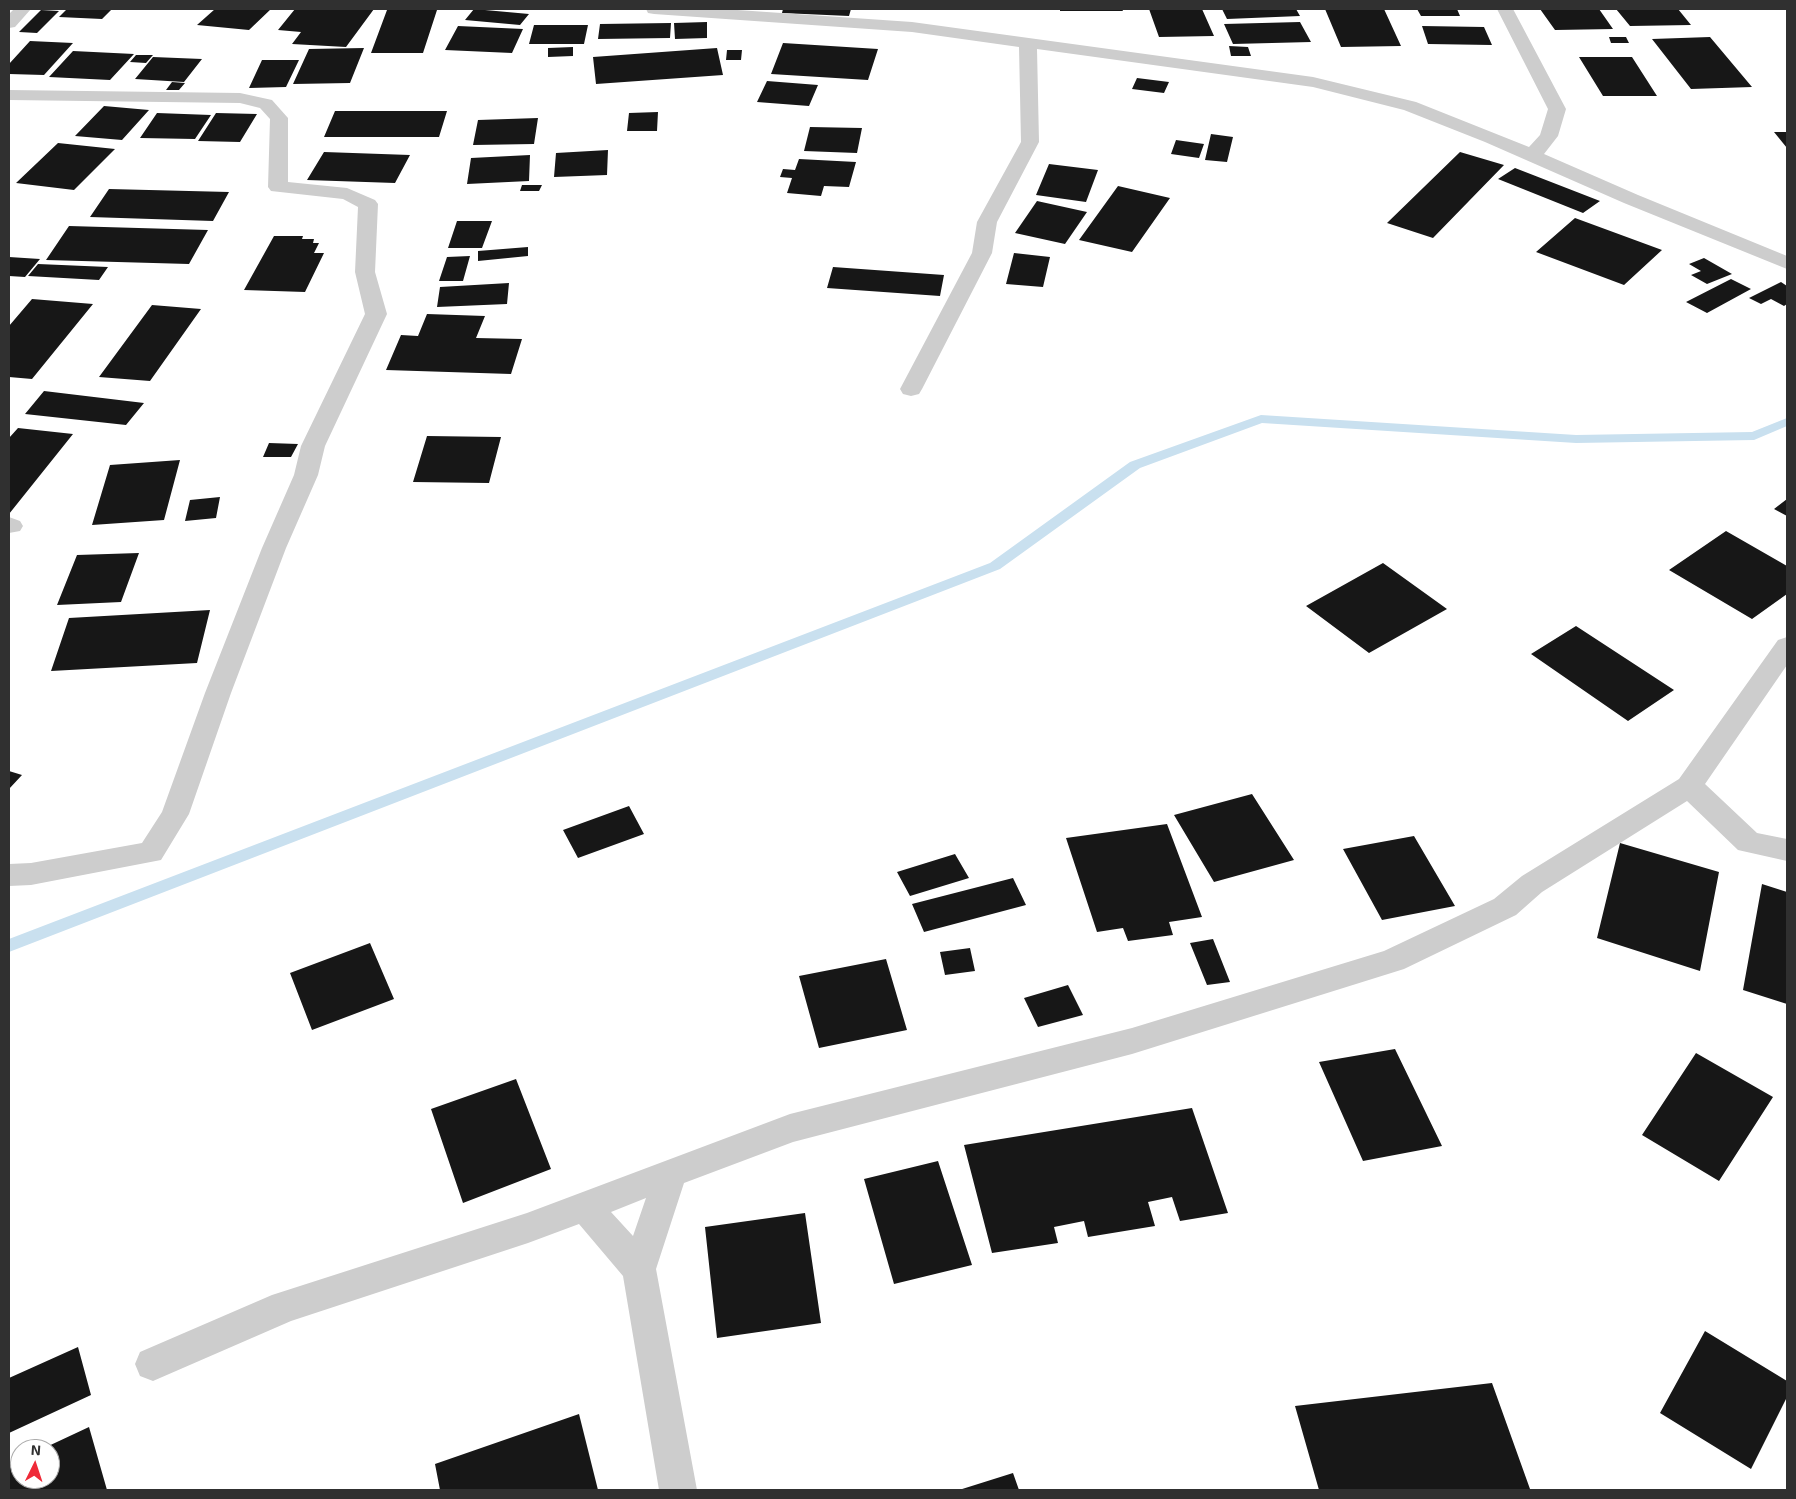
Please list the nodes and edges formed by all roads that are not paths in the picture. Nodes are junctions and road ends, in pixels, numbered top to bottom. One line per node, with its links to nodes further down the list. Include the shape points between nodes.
1 (23, 9): 5 (street)
2 (654, 9): 4 (street)
3 (1505, 9): 8 (street, via 1557,109 1549,136)
4 (747, 12): 6 (street, via 912,27)
5 (9, 23)
6 (1028, 42): 8 (street, via 1314,82 1410,106); 10 (street, via 1030,142 987,222 982,253)
7 (9, 95): 14 (street, via 212,97 240,98 266,104 278,118 278,187 347,194 368,204 365,272 376,314 313,446 306,475 270,557 175,814 151,852 31,874)
8 (1532, 156): 9 (street)
9 (1787, 263)
10 (910, 389)
11 (1787, 646): 12 (street)
12 (1689, 786): 13 (street, via 1748,842); 15 (street, via 1532,884 1505,907 1393,960 1132,1041 790,1128)
13 (1787, 850)
14 (9, 875)
15 (671, 1173): 16 (street); 17 (street)
16 (585, 1206): 17 (street); 18 (street, via 528,1228 284,1308)
17 (640, 1269): 19 (street)
18 (153, 1364)
19 (678, 1490)

